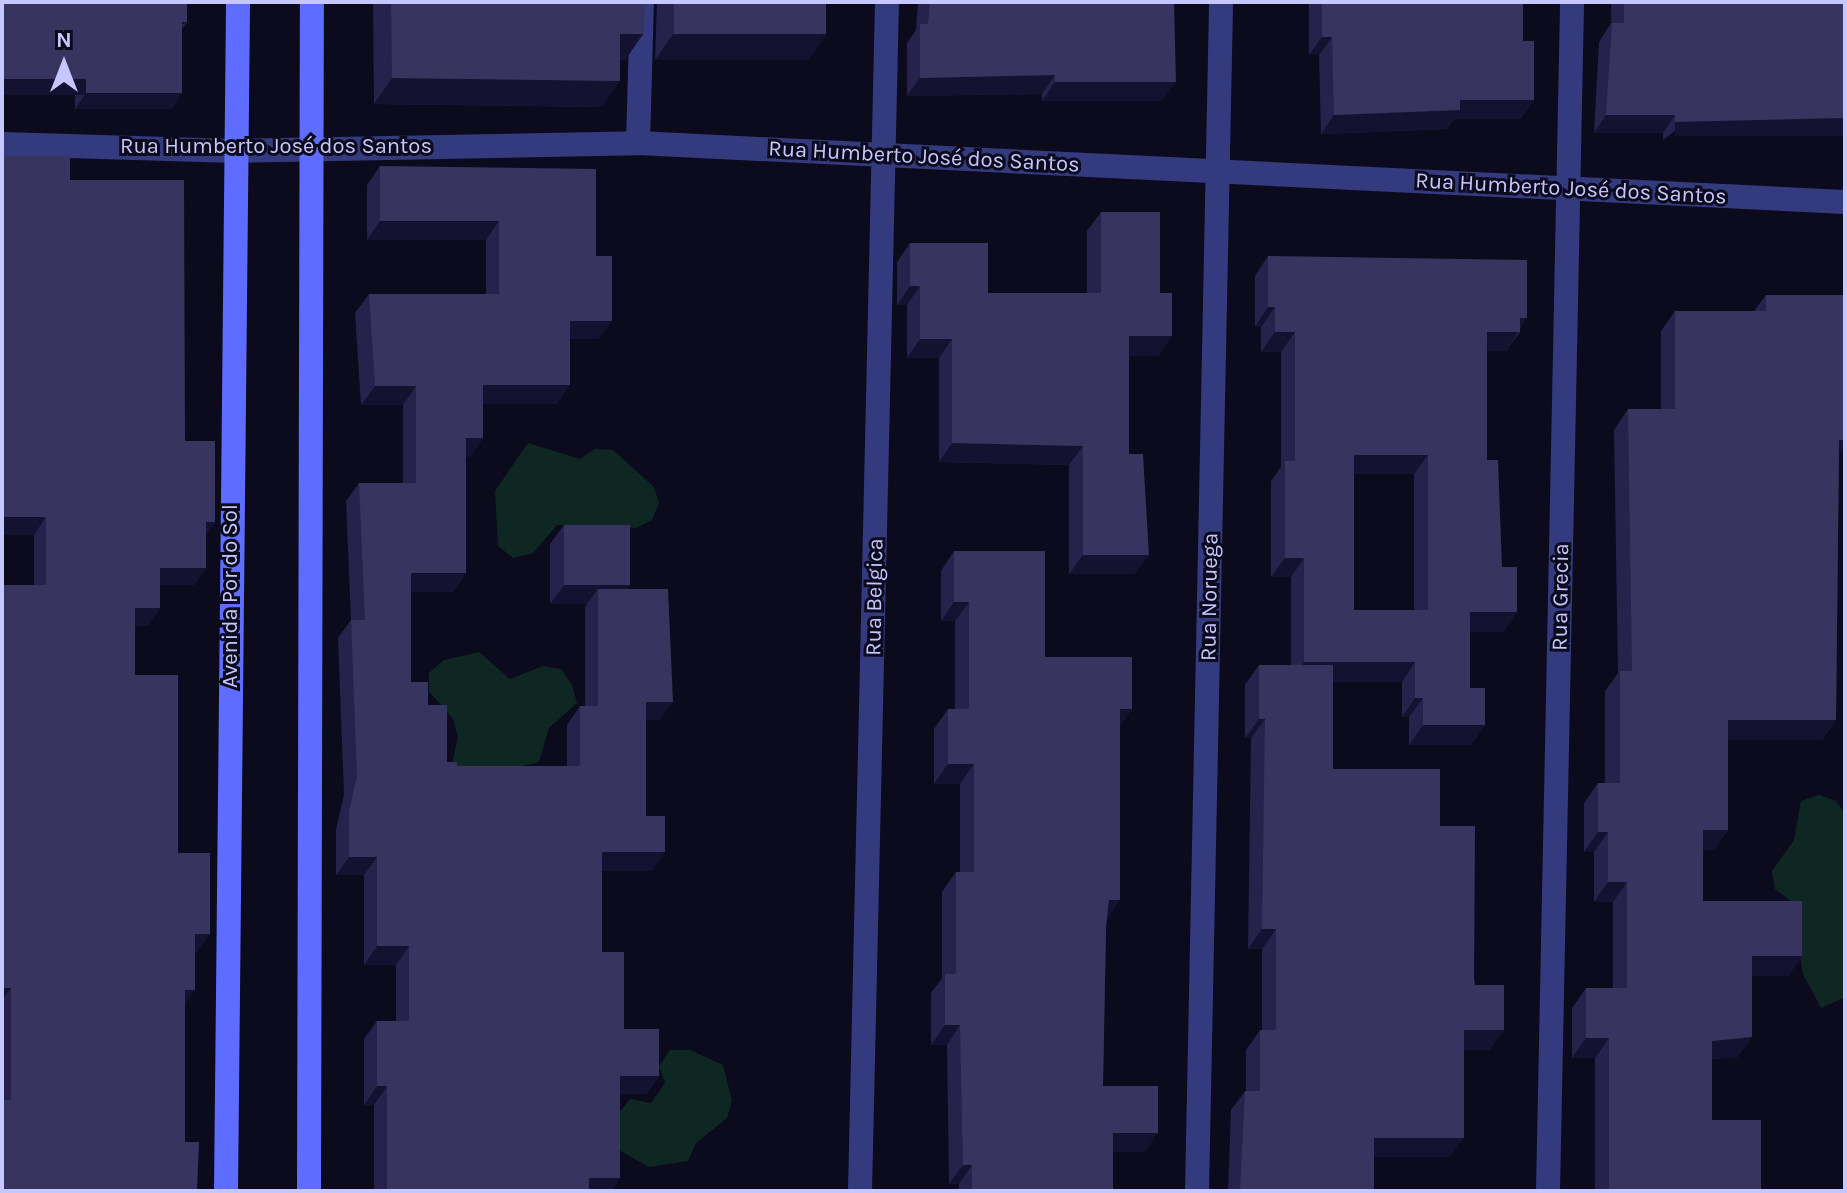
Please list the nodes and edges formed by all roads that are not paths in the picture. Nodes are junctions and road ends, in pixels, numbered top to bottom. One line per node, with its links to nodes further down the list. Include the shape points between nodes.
1 (238, 2): 10 (street, Avenida Por do Sol)
2 (312, 2): 9 (street)
3 (642, 2): 7 (street)
4 (887, 2): 11 (street, Rua Belgica)
5 (1221, 2): 12 (street, Rua Noruega)
6 (1572, 2): 13 (street, Rua Grecia)
7 (638, 143): 9 (street, Rua Humberto José dos Santos); 11 (street, Rua Humberto José dos Santos)
8 (2, 144): 10 (street, Rua Humberto José dos Santos)
9 (310, 148): 10 (street, Rua Humberto José dos Santos); 16 (street)
10 (234, 151): 15 (street, Avenida Por do Sol)
11 (886, 155): 12 (street, Rua Humberto José dos Santos); 17 (street, Rua Belgica)
12 (1219, 173): 13 (street, Rua Humberto José dos Santos); 18 (street, Rua Noruega)
13 (1570, 189): 14 (street, Rua Humberto José dos Santos); 19 (street, Rua Grecia)
14 (1845, 202)
15 (226, 1191)
16 (309, 1191)
17 (860, 1191)
18 (1197, 1191)
19 (1548, 1191)

